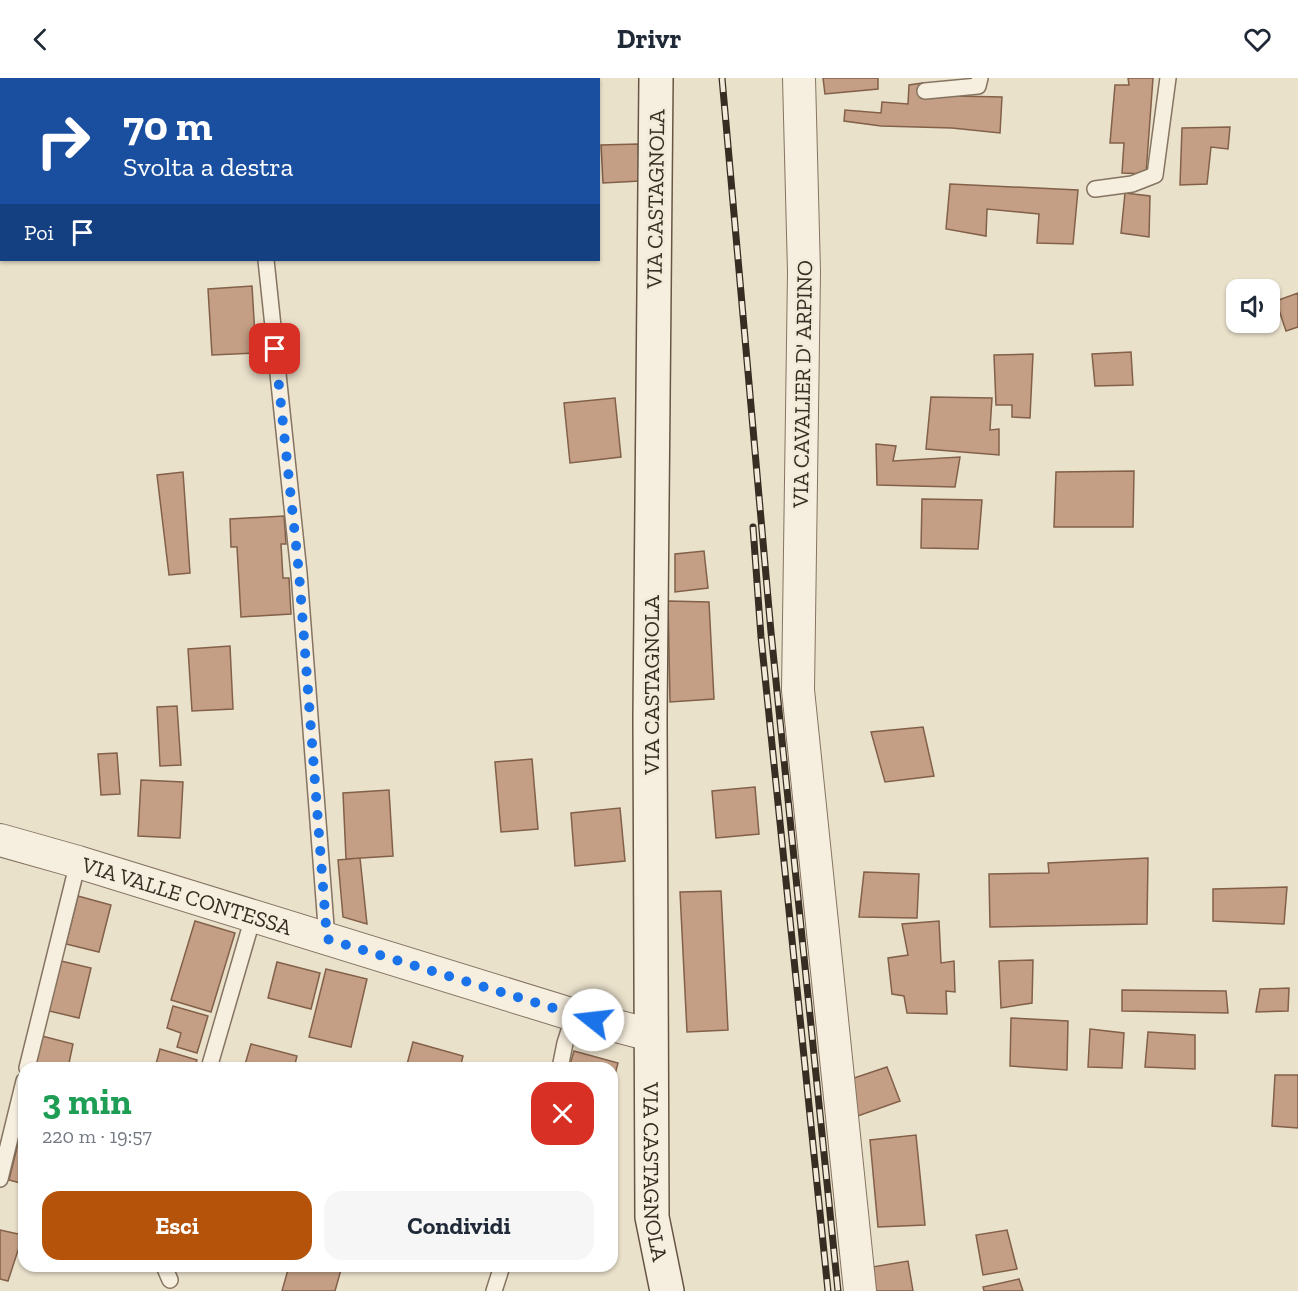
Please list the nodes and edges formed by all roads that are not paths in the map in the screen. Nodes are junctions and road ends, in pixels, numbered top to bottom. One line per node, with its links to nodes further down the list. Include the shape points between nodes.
1 (656, 78): 13 (main road, VIA CASTAGNOLA)
2 (800, 78): 22 (street, VIA CAVALIER D' ARPINO, via 804,272 798,690)
3 (980, 78): 5 (lane, via 978,86)
4 (1168, 78): 6 (lane, via 1155,175 1132,184)
5 (925, 91)
6 (1095, 189)
7 (266, 261): 11 (lane, via 299,573)
8 (0, 840): 9 (street, VIA VALLE CONTESSA)
9 (78, 862): 10 (street, VIA VALLE CONTESSA); 14 (lane)
10 (253, 916): 11 (street, VIA VALLE CONTESSA); 15 (lane)
11 (327, 939): 12 (street, VIA VALLE CONTESSA)
12 (574, 1015): 13 (street, VIA VALLE CONTESSA); 16 (lane)
13 (651, 1035): 21 (main road, VIA CASTAGNOLA, via 652,1217)
14 (28, 1062)
15 (211, 1062)
16 (561, 1062)
17 (18, 1106): 18 (lane)
18 (0, 1179)
19 (500, 1272): 20 (lane)
20 (494, 1291)
21 (668, 1291)
22 (860, 1291)

